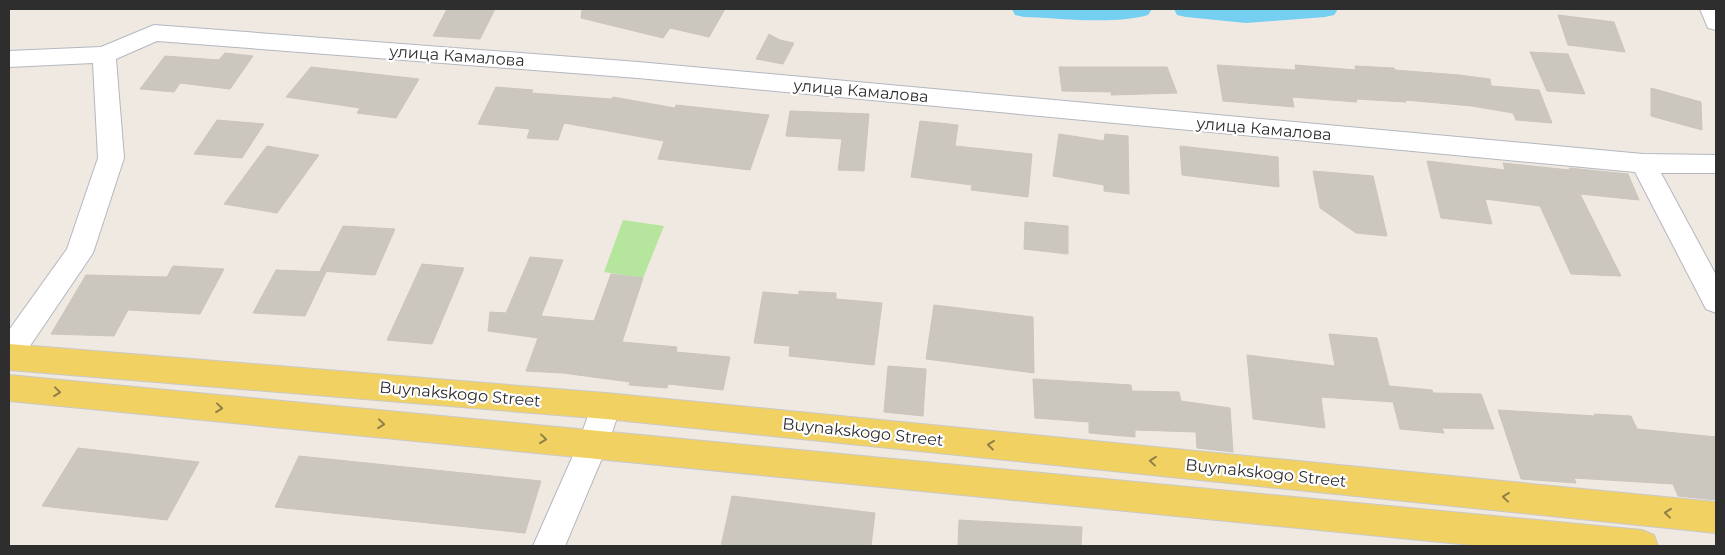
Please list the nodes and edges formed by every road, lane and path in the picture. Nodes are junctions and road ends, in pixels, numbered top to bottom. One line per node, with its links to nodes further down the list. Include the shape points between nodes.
1 (1716, 11): 2 (street, via 1710,10)
2 (1716, 23)
3 (104, 55): 4 (street, улица Камалова); 5 (street, улица Камалова, via 154,33 638,70); 8 (street, via 111,158 79,253)
4 (9, 59)
5 (1643, 163): 6 (street, улица Камалова); 7 (street)
6 (1716, 164)
7 (1716, 302)
8 (9, 353)
9 (9, 357): 11 (main road, Buynakskogo Street)
10 (9, 388): 12 (main road, one-way to 12)
11 (606, 406): 12 (street); 13 (main road, Buynakskogo Street, one-way to 11)
12 (593, 444): 14 (street); 15 (main road)
13 (1716, 518)
14 (549, 546)
15 (1642, 546)

